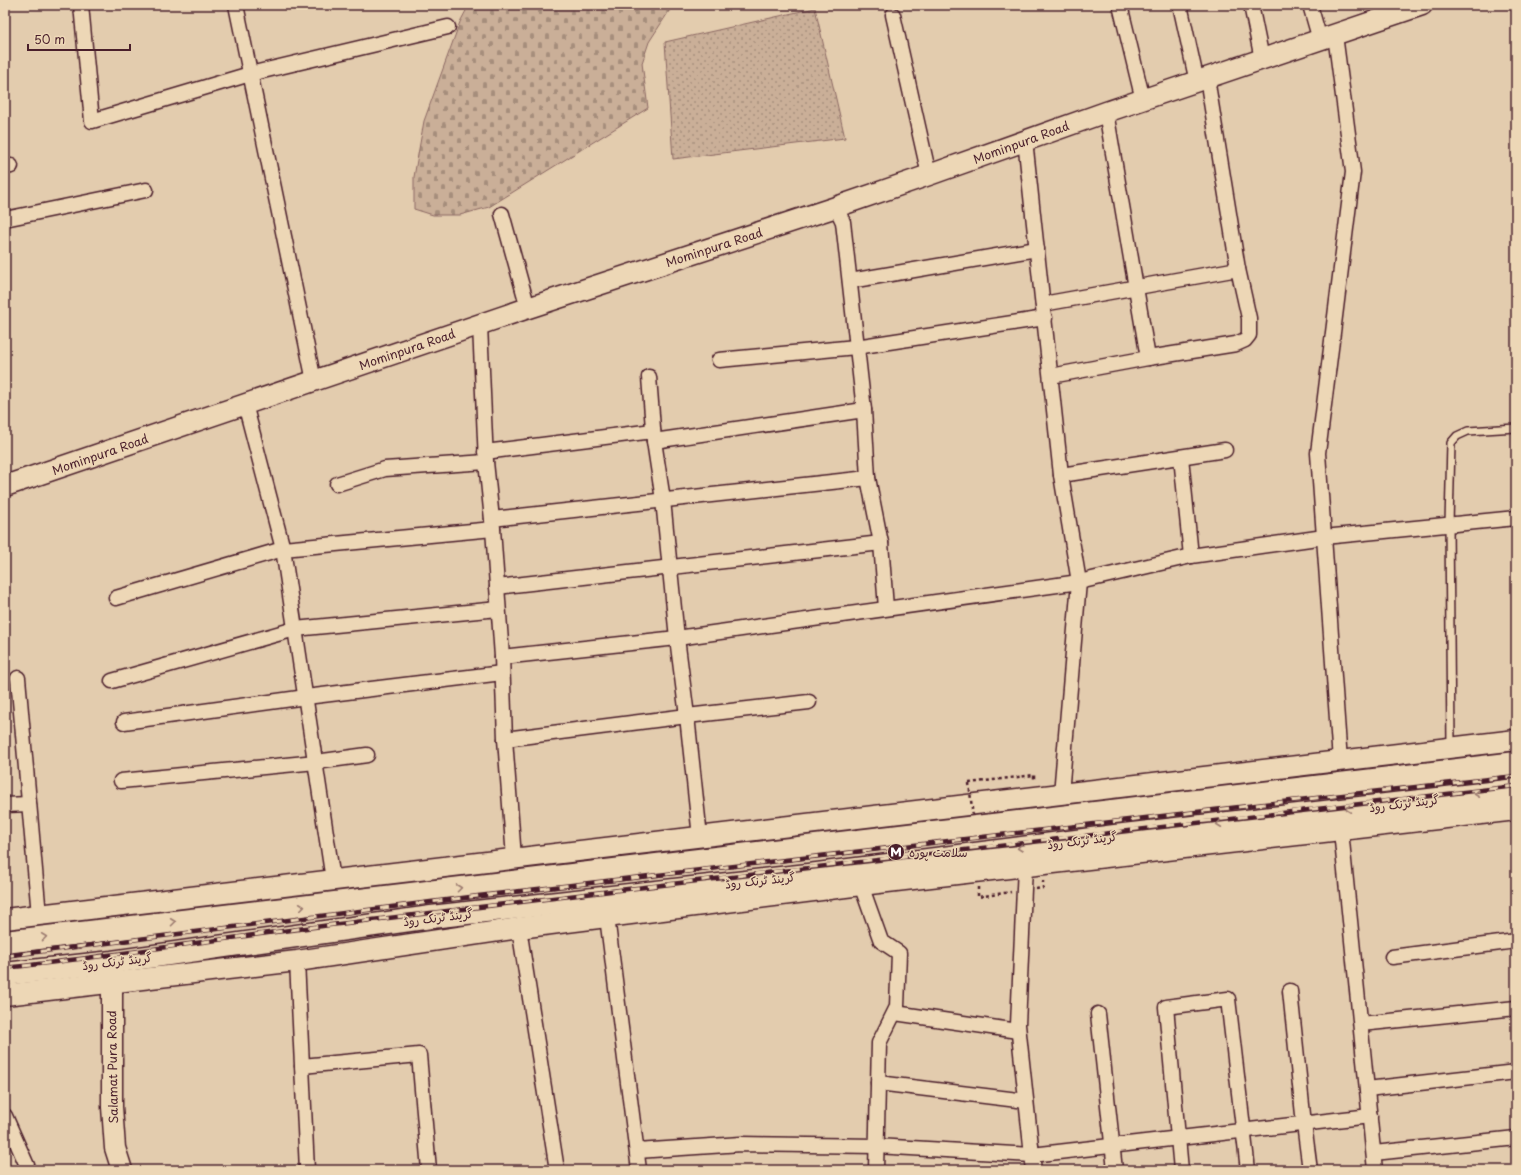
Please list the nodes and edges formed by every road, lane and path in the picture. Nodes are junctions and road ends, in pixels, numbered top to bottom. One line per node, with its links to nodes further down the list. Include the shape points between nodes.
1 (81, 5): 12 (street, via 92,121)
2 (236, 5): 12 (street)
3 (1120, 5): 14 (street)
4 (1180, 5): 13 (street)
5 (1250, 5): 11 (street)
6 (1310, 5): 10 (street)
7 (1422, 5): 10 (street, Mominpura Road)
8 (893, 16): 17 (street)
9 (448, 26): 12 (street)
10 (1327, 37): 11 (street, Mominpura Road); 50 (street, via 1353,172 1318,453)
11 (1262, 59): 13 (street, Mominpura Road)
12 (250, 74): 34 (street)
13 (1202, 80): 14 (street, Mominpura Road); 23 (street)
14 (1143, 100): 15 (street, Mominpura Road)
15 (1106, 112): 16 (street, Mominpura Road); 25 (street)
16 (1025, 140): 17 (street, Mominpura Road); 22 (street)
17 (929, 175): 19 (street, Mominpura Road)
18 (146, 190): 21 (street)
19 (836, 207): 24 (street, via 843,222); 26 (street, Mominpura Road)
20 (502, 214): 26 (street)
21 (5, 218)
22 (1037, 249): 24 (street); 27 (street)
23 (1238, 269): 25 (street); 30 (street, via 1250,327 1250,335 1245,340 1236,344)
24 (850, 282): 29 (street)
25 (1135, 287): 27 (street); 30 (street)
26 (528, 308): 28 (street, Mominpura Road)
27 (1044, 311): 29 (street); 32 (street)
28 (480, 325): 34 (street, Mominpura Road); 40 (street)
29 (856, 347): 31 (street); 36 (street)
30 (1148, 358): 32 (street)
31 (719, 360)
32 (1051, 376): 42 (street)
33 (650, 377): 38 (street)
34 (314, 381): 35 (street, Mominpura Road)
35 (245, 404): 45 (street, Mominpura Road); 52 (street)
36 (864, 410): 38 (street); 43 (street)
37 (1516, 428): 49 (lane, via 1468,431 1457,436 1450,444)
38 (654, 436): 40 (street); 46 (street)
39 (1225, 450): 41 (street)
40 (486, 457): 44 (street, via 385,469); 48 (street)
41 (1181, 457): 42 (street); 53 (street)
42 (1061, 475): 55 (street)
43 (868, 478): 46 (street); 51 (street)
44 (337, 484)
45 (5, 486)
46 (663, 500): 48 (street); 54 (street)
47 (1516, 518): 49 (street)
48 (493, 524): 52 (street); 56 (street)
49 (1449, 524): 50 (street); 72 (lane)
50 (1324, 537): 53 (street); 74 (street)
51 (881, 542): 54 (street); 58 (street)
52 (283, 549): 57 (street); 60 (street)
53 (1191, 556): 55 (street)
54 (670, 566): 56 (street); 61 (street)
55 (1079, 582): 58 (street); 80 (street)
56 (497, 587): 59 (street)
57 (116, 598)
58 (886, 608): 61 (street)
59 (498, 609): 60 (street); 62 (street)
60 (295, 629): 65 (street); 66 (street)
61 (677, 638): 62 (street); 68 (street)
62 (502, 657): 63 (street)
63 (502, 673): 66 (street); 70 (street)
64 (18, 678): 81 (street)
65 (112, 681)
66 (306, 697): 69 (street); 75 (street)
67 (809, 702): 68 (street)
68 (687, 716): 70 (street); 86 (street)
69 (124, 722)
70 (505, 739): 88 (street)
71 (1516, 740): 72 (street)
72 (1451, 748): 74 (street)
73 (367, 755): 75 (street)
74 (1340, 761): 80 (street)
75 (316, 762): 78 (street); 90 (street)
76 (1516, 763): 92 (main road, one-way to 76)
77 (1034, 775): 84 (path, bridge, via 969,783)
78 (121, 781)
79 (1516, 790): 87 (main road, گرینڈ ٹرنک روڈ, one-way to 87)
80 (1061, 794): 86 (street)
81 (29, 804): 82 (street); 93 (street)
82 (5, 805)
83 (1516, 810): 85 (street)
84 (973, 817)
85 (1341, 831): 87 (street); 109 (street)
86 (700, 837): 88 (street)
87 (1157, 841): 89 (street); 94 (main road, گرینڈ ٹرنک روڈ, one-way to 94, via 817,874)
88 (514, 858): 90 (street)
89 (1025, 866): 91 (street); 110 (street)
90 (334, 880): 93 (street)
91 (861, 885): 95 (street); 107 (street, via 881,941 899,953 897,1008)
92 (428, 892): 94 (main road); 99 (main road, one-way to 92)
93 (39, 915): 96 (street)
94 (431, 917): 102 (main road, گرینڈ ٹرنک روڈ)
95 (607, 917): 97 (street); 124 (street)
96 (5, 919)
97 (519, 928): 101 (street); 131 (street)
98 (1516, 941): 100 (street)
99 (5, 942)
100 (1392, 957)
101 (297, 961): 102 (street); 111 (street)
102 (112, 972): 103 (main road, گرینڈ ٹرنک روڈ); 105 (street); 128 (street, Salamat Pura Road, via 112,1107 116,1148)
103 (5, 974)
104 (1290, 992): 118 (street)
105 (5, 996)
106 (1516, 1008): 109 (street)
107 (894, 1013): 110 (street); 113 (street, via 879,1043)
108 (1098, 1014): 122 (street)
109 (1361, 1024): 114 (street)
110 (1018, 1031): 115 (street)
111 (302, 1066): 129 (street); 130 (street, via 419,1055)
112 (1516, 1072): 114 (street)
113 (878, 1083): 115 (street); 123 (street)
114 (1367, 1089): 117 (street)
115 (1026, 1101): 126 (street)
116 (5, 1116): 127 (street)
117 (1370, 1116): 118 (street); 125 (street)
118 (1304, 1124): 119 (street); 138 (street)
119 (1243, 1131): 120 (street); 120 (street, via 1228,999 1166,1007); 137 (street)
120 (1178, 1138): 122 (street); 136 (street)
121 (1516, 1138): 125 (street)
122 (1113, 1145): 126 (street); 135 (street)
123 (876, 1146): 124 (street, via 741,1144); 126 (street); 133 (street)
124 (637, 1151): 132 (street)
125 (1374, 1154): 139 (street)
126 (1032, 1155): 134 (street)
127 (29, 1170)
128 (122, 1170)
129 (307, 1170)
130 (430, 1170)
131 (557, 1170)
132 (639, 1170)
133 (876, 1170)
134 (1034, 1170)
135 (1115, 1170)
136 (1181, 1170)
137 (1248, 1170)
138 (1310, 1170)
139 (1375, 1170)

